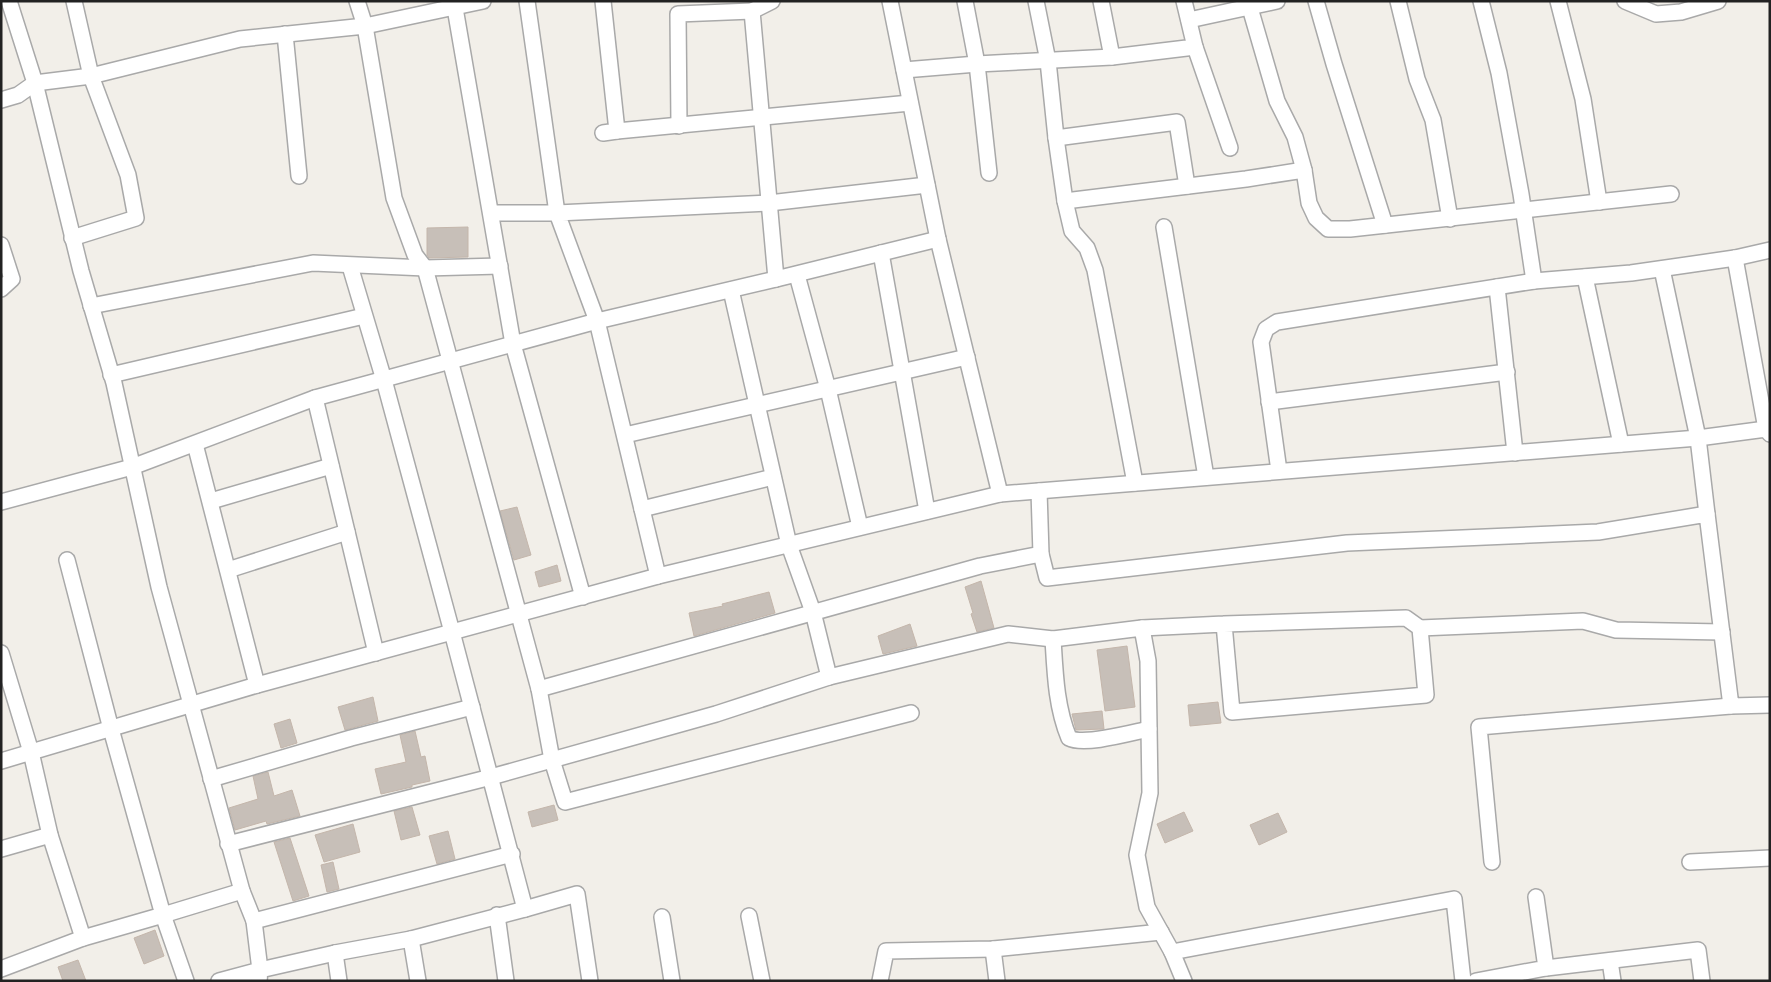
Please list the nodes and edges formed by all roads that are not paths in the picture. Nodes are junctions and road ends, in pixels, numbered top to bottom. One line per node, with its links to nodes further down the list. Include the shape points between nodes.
1 (9, 1): 32 (street)
2 (74, 1): 31 (street)
3 (357, 1): 24 (street)
4 (483, 1): 21 (street)
5 (527, 1): 49 (street)
6 (603, 1): 36 (street, via 610,132)
7 (772, 1): 22 (street)
8 (890, 1): 30 (street)
9 (965, 1): 29 (street)
10 (1036, 1): 28 (street)
11 (1101, 1): 27 (street)
12 (1184, 1): 23 (street)
13 (1277, 1): 20 (street)
14 (1316, 1): 52 (street)
15 (1398, 1): 51 (street, via 1417,79 1433,120)
16 (1481, 1): 48 (street, via 1500,73)
17 (1558, 1): 46 (street, via 1583,100)
18 (1625, 1): 19 (street, via 1656,14 1681,12)
19 (1718, 1)
20 (1249, 5): 23 (street); 39 (street, via 1278,101 1295,137)
21 (455, 8): 24 (street); 50 (street)
22 (752, 11): 35 (street); 36 (street, via 678,14)
23 (1189, 20): 26 (street)
24 (365, 26): 25 (street); 62 (street, via 394,198 415,255)
25 (285, 34): 31 (street, via 240,39); 41 (street)
26 (1195, 47): 27 (street); 38 (street)
27 (1112, 57): 28 (street)
28 (1048, 61): 29 (street); 37 (street)
29 (977, 64): 30 (street); 40 (street)
30 (904, 70): 34 (street)
31 (91, 76): 32 (street); 54 (street, via 128,175 136,218)
32 (35, 83): 33 (street, via 18,95); 54 (street)
33 (1, 100)
34 (910, 103): 35 (street); 42 (street)
35 (761, 118): 36 (street); 47 (street)
36 (679, 126)
37 (1056, 138): 43 (street, via 1177,122); 45 (street)
38 (1230, 148)
39 (1304, 170): 43 (street); 52 (street, via 1309,203 1316,218 1328,229)
40 (989, 173)
41 (299, 176)
42 (927, 185): 47 (street); 55 (street)
43 (1187, 186): 45 (street)
44 (1671, 194): 46 (street)
45 (1065, 201): 96 (street, via 1072,231 1087,248 1095,270)
46 (1599, 202): 48 (street)
47 (769, 203): 49 (street); 66 (street)
48 (1524, 211): 51 (street); 67 (street)
49 (557, 213): 50 (street); 73 (street)
50 (491, 214): 61 (street)
51 (1450, 218): 52 (street)
52 (1385, 225)
53 (1164, 226): 95 (street)
54 (72, 238): 71 (street)
55 (938, 239): 58 (street); 75 (street)
56 (1, 245): 69 (street, via 12,279)
57 (1770, 250): 59 (street)
58 (881, 253): 64 (street); 77 (street)
59 (1735, 258): 63 (street); 85 (street)
60 (350, 266): 62 (street); 71 (street, via 313,263); 72 (street)
61 (500, 266): 62 (street); 74 (street)
62 (425, 268): 76 (street)
63 (1662, 269): 65 (street); 87 (street)
64 (797, 275): 66 (street); 81 (street)
65 (1585, 276): 67 (street); 89 (street)
66 (776, 279): 70 (street)
67 (1534, 281): 68 (street)
68 (1497, 286): 78 (street); 83 (street, via 1277,322 1266,329 1261,342)
69 (1, 289)
70 (731, 290): 73 (street); 84 (street)
71 (91, 306): 79 (street)
72 (364, 316): 79 (street); 80 (street)
73 (597, 321): 74 (street); 86 (street)
74 (513, 344): 76 (street); 111 (street)
75 (967, 357): 77 (street); 98 (street)
76 (451, 361): 80 (street); 113 (street)
77 (902, 372): 81 (street); 102 (street)
78 (1507, 372): 83 (street); 90 (street)
79 (111, 375): 92 (street)
80 (384, 380): 82 (street); 117 (street)
81 (828, 389): 84 (street); 104 (street)
82 (315, 398): 88 (street); 91 (street)
83 (1269, 402): 93 (street)
84 (757, 405): 86 (street); 94 (street)
85 (1768, 431): 87 (street)
86 (624, 435): 101 (street)
87 (1698, 438): 89 (street); 103 (street)
88 (195, 444): 92 (street); 99 (street)
89 (1621, 444): 90 (street)
90 (1515, 453): 93 (street)
91 (331, 466): 99 (street); 105 (street)
92 (132, 467): 100 (street); 126 (street)
93 (1278, 471): 95 (street)
94 (773, 477): 101 (street); 106 (street)
95 (1206, 477): 96 (street)
96 (1135, 483): 97 (street)
97 (1039, 491): 98 (street); 107 (street)
98 (1000, 494): 102 (street)
99 (210, 501): 109 (street)
100 (1, 502)
101 (642, 509): 110 (street)
102 (927, 511): 104 (street)
103 (1707, 514): 107 (street, via 1598,532 1347,543 1048,578); 118 (street)
104 (860, 528): 106 (street)
105 (347, 532): 109 (street); 121 (street)
106 (789, 545): 110 (street); 112 (street)
107 (1041, 554): 112 (street, via 980,566)
108 (67, 560): 131 (street)
109 (228, 570): 124 (street)
110 (658, 576): 111 (street)
111 (583, 597): 113 (street)
112 (814, 612): 123 (street); 125 (street)
113 (518, 614): 117 (street); 125 (street)
114 (1224, 624): 115 (street); 116 (street, via 1406,618); 116 (street, via 1232,712 1426,695)
115 (1142, 628): 119 (street); 132 (street, via 1148,661)
116 (1420, 628): 118 (street, via 1583,621 1616,630)
117 (452, 632): 121 (street); 129 (street)
118 (1722, 632): 128 (street)
119 (1053, 639): 123 (street, via 1008,634); 132 (street, via 1062,723 1069,738 1088,741)
120 (1, 653): 122 (street)
121 (376, 653): 124 (street)
122 (4, 674): 133 (street)
123 (830, 677): 135 (street, via 716,714)
124 (257, 686): 126 (street)
125 (539, 689): 135 (street)
126 (190, 704): 131 (street); 137 (street)
127 (1770, 704): 128 (street)
128 (1731, 706): 143 (street, via 1479,727)
129 (472, 707): 136 (street); 137 (street)
130 (911, 713): 135 (street, via 565,802)
131 (111, 729): 133 (street); 149 (street)
132 (1149, 729): 153 (street, via 1150,794 1137,855 1147,907)
133 (31, 752): 134 (street); 138 (street)
134 (1, 760)
135 (552, 760): 136 (street)
136 (491, 777): 139 (street); 141 (street)
137 (211, 779): 139 (street)
138 (50, 835): 140 (street); 154 (street)
139 (228, 844): 145 (street)
140 (1, 849)
141 (512, 854): 147 (street); 152 (street)
142 (1770, 858): 144 (street)
143 (1492, 862)
144 (1690, 862)
145 (242, 891): 149 (street); 152 (street)
146 (1536, 896): 160 (street)
147 (525, 909): 148 (street); 169 (street, via 577,894)
148 (497, 915): 155 (street); 168 (street)
149 (162, 916): 154 (street); 164 (street)
150 (749, 916): 171 (street)
151 (662, 917): 170 (street)
152 (254, 921): 162 (street)
153 (1161, 932): 156 (street); 157 (street)
154 (83, 938): 161 (street)
155 (411, 939): 158 (street); 167 (street)
156 (993, 949): 172 (street, via 886,951); 173 (street)
157 (1172, 952): 174 (street); 175 (street, via 1454,899)
158 (335, 953): 162 (street); 166 (street)
159 (1610, 961): 160 (street); 177 (street); 178 (street, via 1698,950)
160 (1546, 968): 163 (street)
161 (1, 969)
162 (260, 975): 165 (street)
163 (1516, 977): 176 (street)
164 (186, 981)
165 (219, 981)
166 (339, 981)
167 (418, 981)
168 (506, 981)
169 (590, 981)
170 (672, 981)
171 (762, 981)
172 (880, 981)
173 (997, 981)
174 (1184, 981)
175 (1463, 981)
176 (1476, 981)
177 (1612, 981)
178 (1702, 981)

